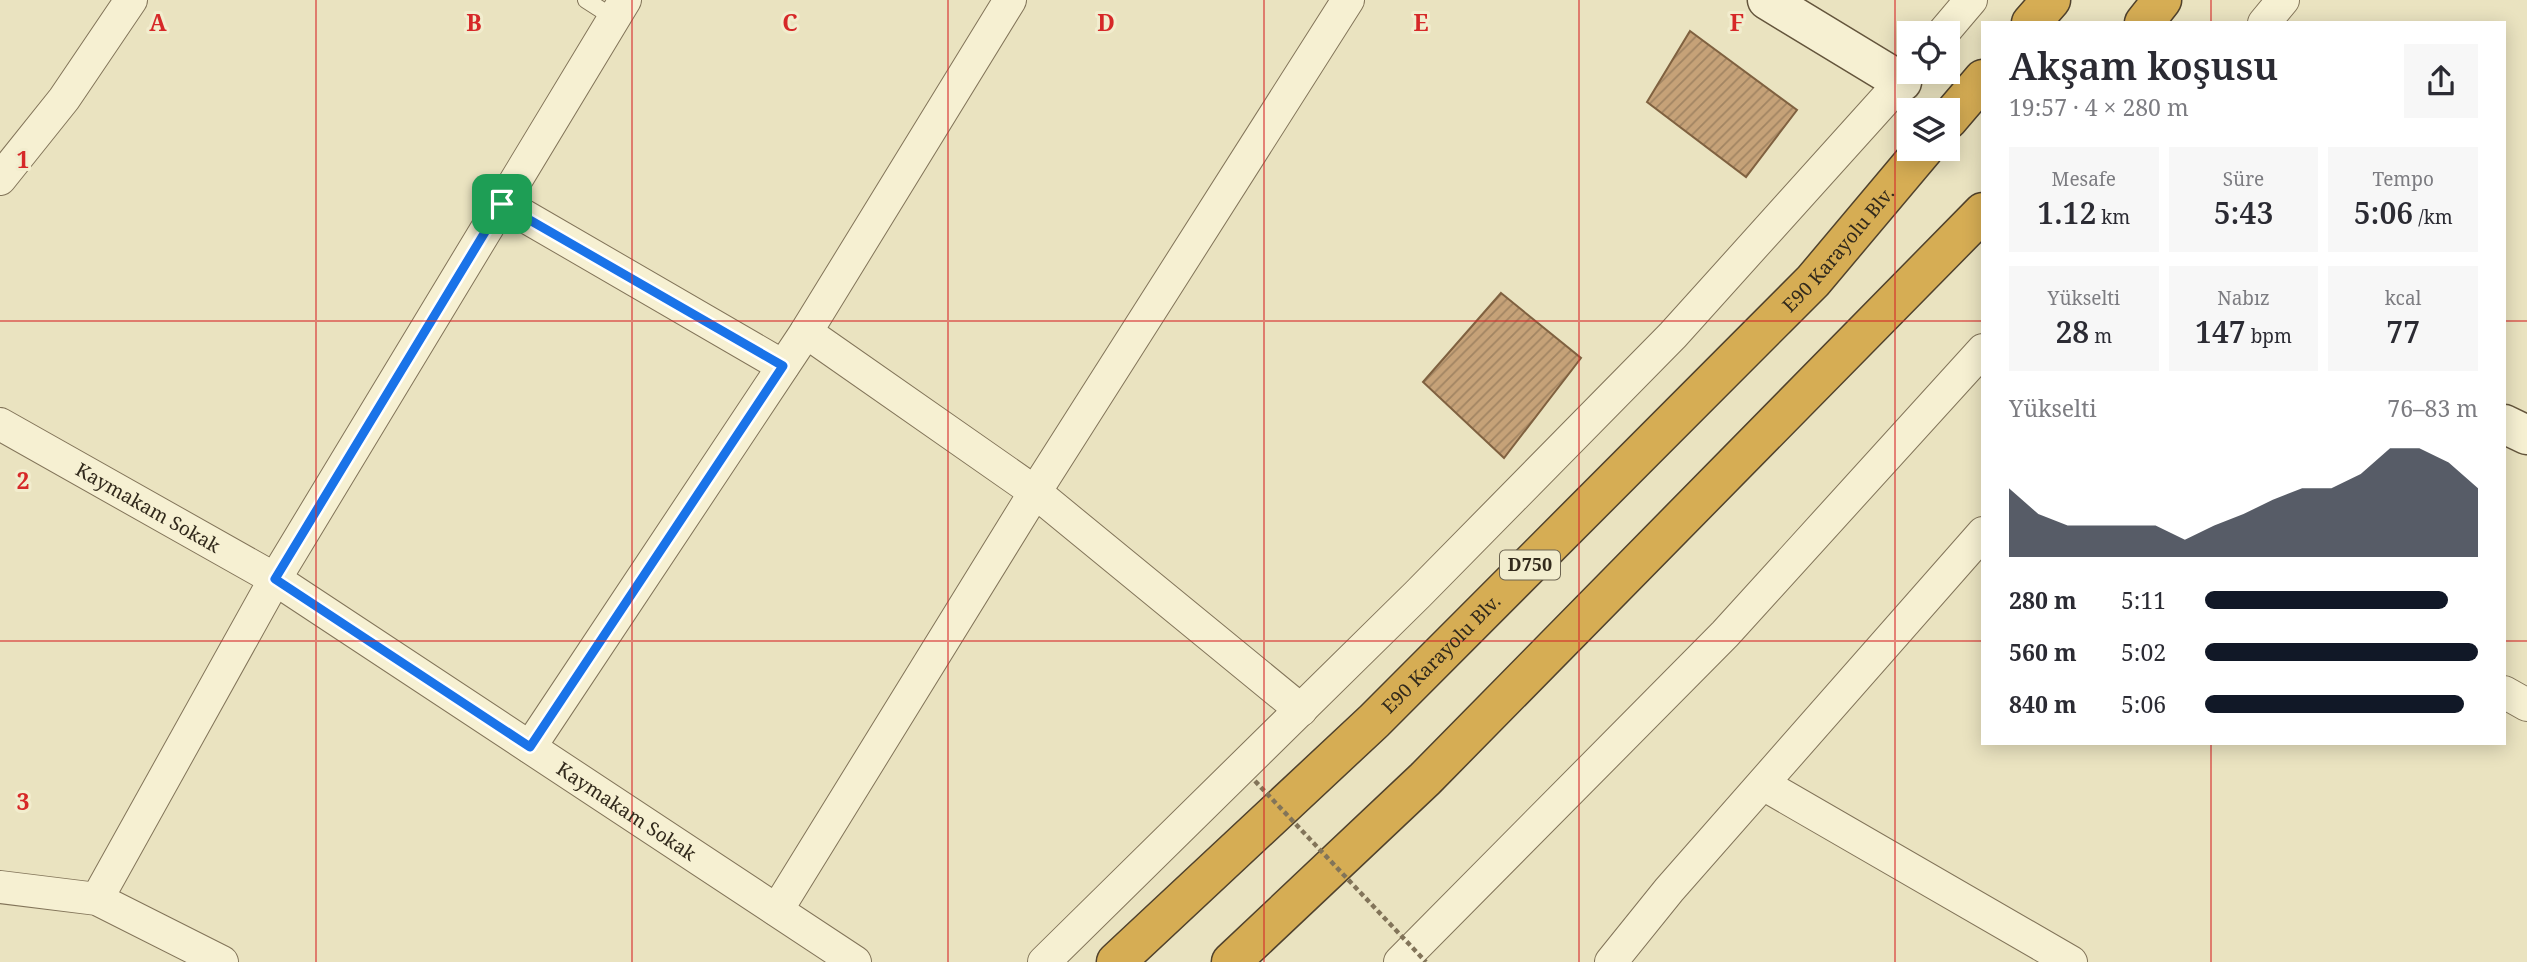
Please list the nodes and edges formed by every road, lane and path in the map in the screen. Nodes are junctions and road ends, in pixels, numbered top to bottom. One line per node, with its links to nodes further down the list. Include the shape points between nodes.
1 (586, 0): 10 (lane)
2 (1010, 0): 23 (street)
3 (1348, 0): 29 (street)
4 (1767, 0): 15 (street)
5 (1971, 0): 11 (street)
6 (2051, 0): 12 (highway)
7 (2162, 0): 13 (highway)
8 (2283, 0): 14 (street)
9 (124, 3): 20 (street, via 64,99)
10 (619, 9): 21 (street)
11 (1953, 21)
12 (2033, 21)
13 (2146, 21)
14 (2266, 21)
15 (1897, 72)
16 (1981, 81): 18 (highway)
17 (1900, 84): 34 (street, via 1673,335)
18 (1960, 106)
19 (1914, 161): 44 (highway, E90 Karayolu Blv. / D750, via 1804,290 1374,721)
20 (0, 179)
21 (502, 204): 25 (street); 31 (street)
22 (1981, 214): 45 (highway, via 1425,779)
23 (806, 332): 25 (street); 29 (street)
24 (1981, 352): 46 (street, via 1725,634)
25 (783, 366): 35 (street)
26 (0, 424): 31 (street, Kaymakam Sokak)
27 (2506, 425): 28 (street)
28 (2527, 435)
29 (1035, 492): 34 (street); 40 (street)
30 (1981, 535): 37 (street)
31 (275, 579): 35 (street, Kaymakam Sokak); 39 (street)
32 (2506, 693): 33 (street)
33 (2527, 705)
34 (1301, 710): 43 (street)
35 (530, 747): 40 (street, Kaymakam Sokak)
36 (1255, 781): 47 (path, bridge)
37 (1763, 785): 48 (street); 49 (street)
38 (0, 887): 39 (street)
39 (97, 899): 41 (street)
40 (777, 911): 42 (street, Kaymakam Sokak)
41 (222, 962)
42 (855, 962)
43 (1044, 962)
44 (1116, 962)
45 (1231, 962)
46 (1400, 962)
47 (1426, 962)
48 (1611, 962)
49 (2071, 962)

